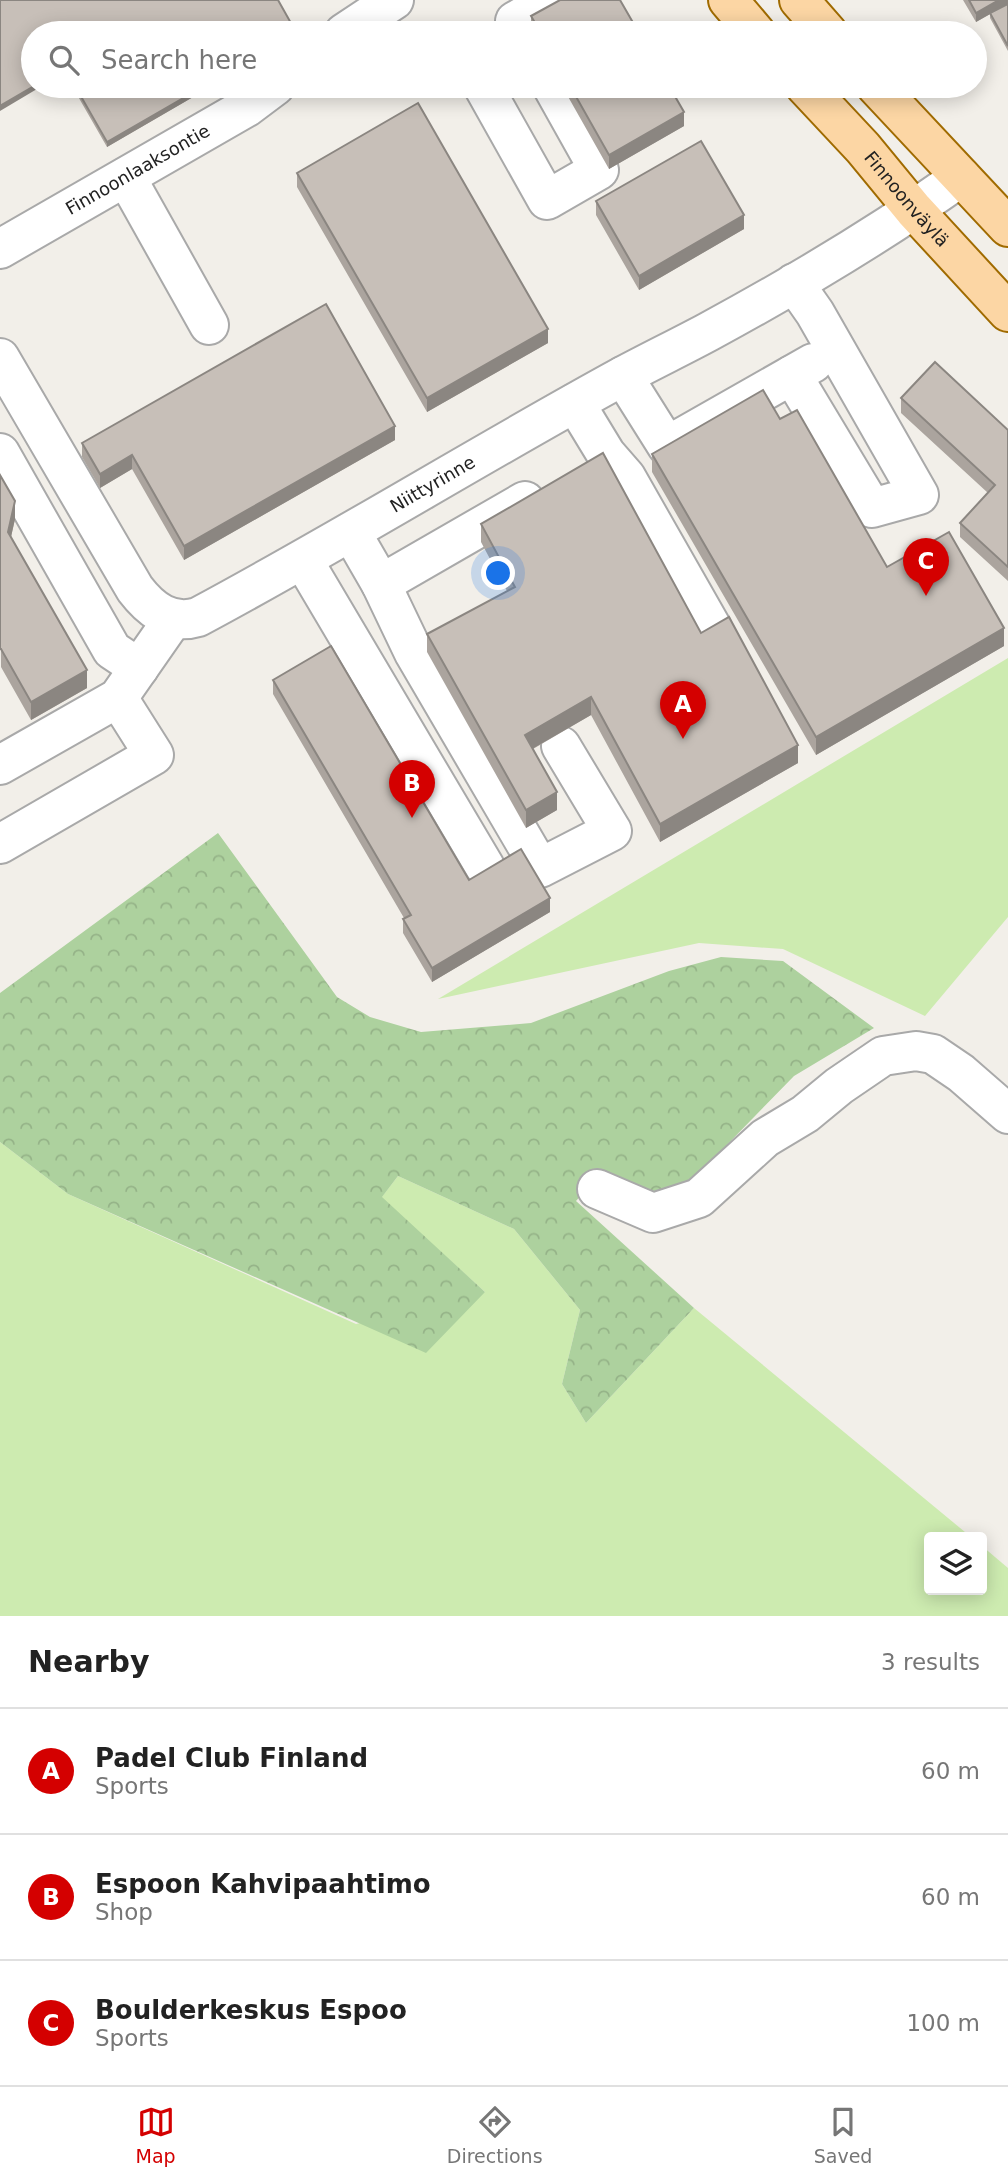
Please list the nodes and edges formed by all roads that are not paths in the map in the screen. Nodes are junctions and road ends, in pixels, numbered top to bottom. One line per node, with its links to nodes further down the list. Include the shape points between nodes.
1 (394, 0): 5 (street)
2 (551, 0): 6 (street)
3 (728, 0): 7 (main road)
4 (799, 0): 8 (main road)
5 (362, 21)
6 (521, 21)
7 (746, 21)
8 (817, 21)
9 (259, 98): 14 (street, Finnoonlaaksontie)
10 (490, 98): 11 (street, via 547,200 599,170)
11 (559, 98)
12 (816, 98): 16 (main road, Finnoonväylä)
13 (887, 98): 15 (main road)
14 (126, 177): 18 (street, Finnoonlaaksontie); 21 (street)
15 (961, 177): 16 (street, Niittyrinne); 17 (main road)
16 (914, 210): 19 (street, Niittyrinne); 20 (main road, Finnoonväylä)
17 (1008, 227)
18 (0, 249)
19 (794, 283): 22 (street); 25 (street, Niittyrinne)
20 (1008, 312)
21 (209, 325)
22 (836, 350): 24 (street); 24 (street, via 919,495 873,508)
23 (0, 358): 32 (street, via 135,589 151,607)
24 (792, 375): 25 (street, via 667,446)
25 (623, 376): 26 (street, Niittyrinne)
26 (575, 403): 28 (street); 29 (street, Niittyrinne)
27 (0, 453): 34 (street)
28 (582, 468): 31 (street); 33 (street, via 626,477)
29 (351, 532): 30 (street, Niittyrinne); 31 (street)
30 (303, 560): 32 (street, Niittyrinne, via 198,617); 38 (street)
31 (382, 584): 35 (street, via 414,653 540,868 612,831)
32 (173, 619): 34 (street)
33 (712, 628)
34 (129, 683): 36 (street); 37 (street, via 154,755)
35 (561, 746)
36 (0, 765)
37 (0, 844)
38 (485, 867)
39 (1008, 1114): 40 (street, via 933,1055 916,1051 883,1056 806,1114 765,1138 699,1198 653,1213)
40 (597, 1189)

